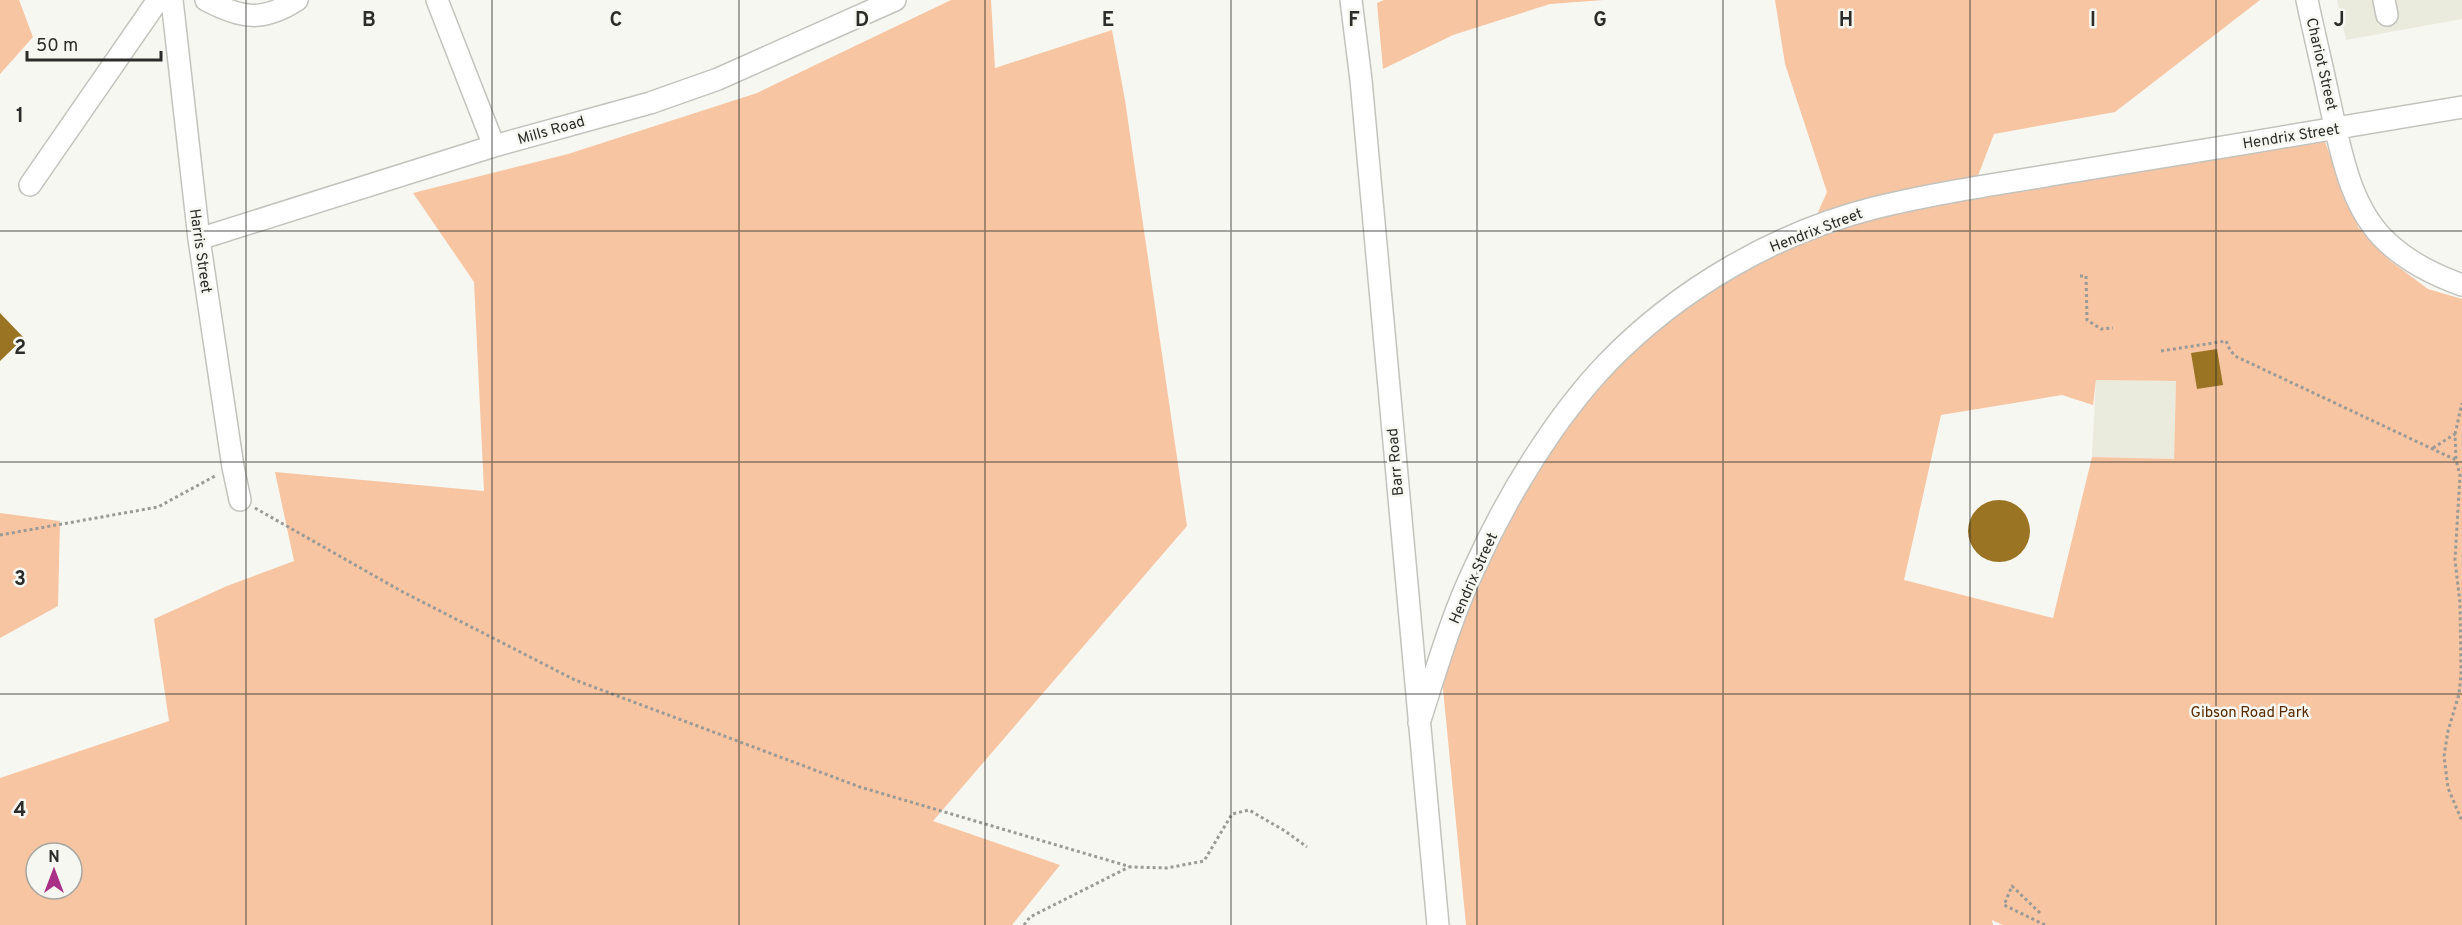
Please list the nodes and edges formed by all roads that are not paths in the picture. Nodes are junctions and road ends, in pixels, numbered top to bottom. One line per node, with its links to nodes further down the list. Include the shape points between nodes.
1 (158, 0): 12 (street)
2 (172, 0): 13 (street, Harris Street)
3 (206, 0): 4 (street, via 228,12 250,16 265,15)
4 (297, 0)
5 (437, 0): 11 (street)
6 (895, 0): 11 (street, Mills Road, via 718,80)
7 (1351, 0): 16 (street, Barr Road)
8 (2307, 0): 10 (street, Chariot Street)
9 (2462, 107): 10 (street, Hendrix Street)
10 (2336, 128): 14 (street, Chariot Street, via 2357,198 2385,240 2409,260); 16 (street, Hendrix Street, via 1873,208 1777,244 1688,294 1606,364 1542,447 1475,566)
11 (494, 146): 13 (street, Mills Road)
12 (30, 185)
13 (199, 239): 15 (street, Harris Street)
14 (2462, 285)
15 (240, 500)
16 (1419, 723): 17 (street, Barr Road)
17 (1438, 925)

